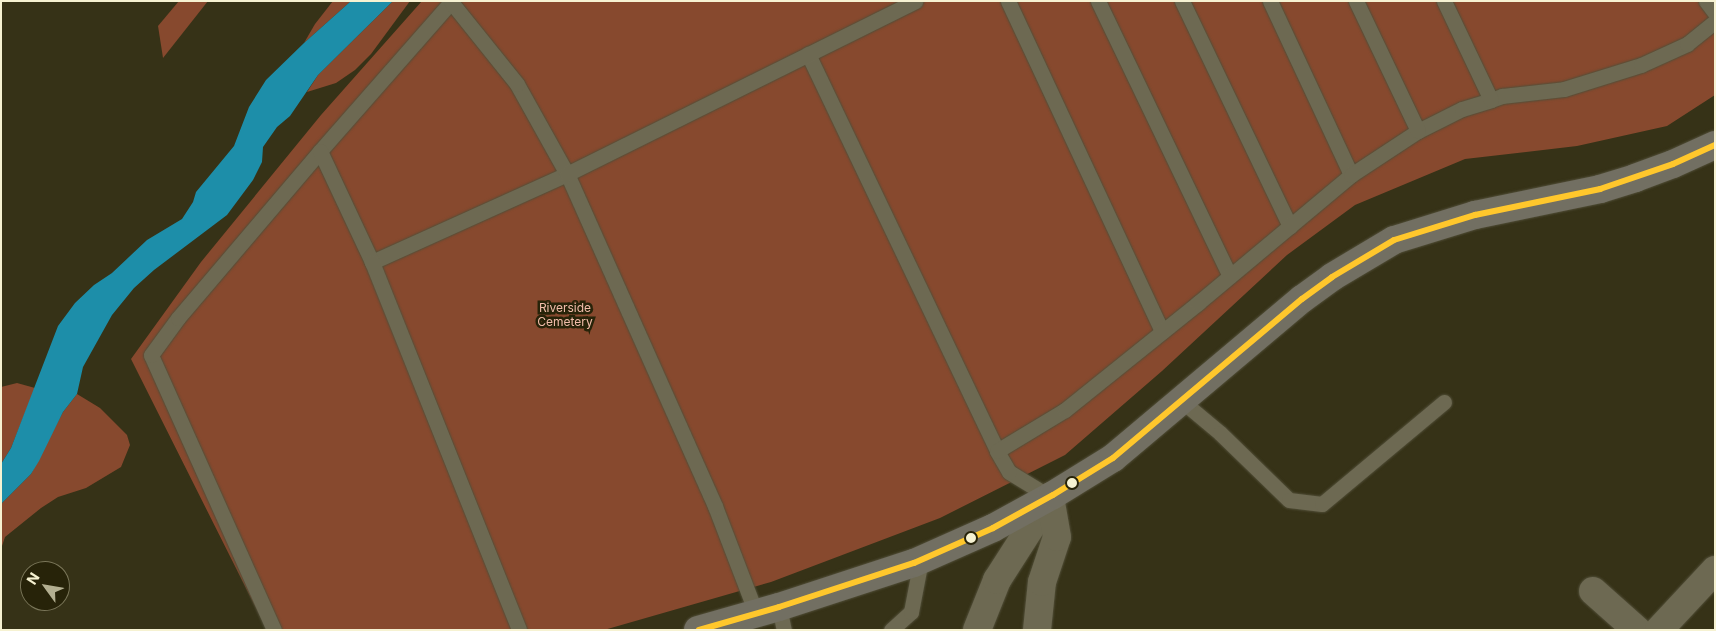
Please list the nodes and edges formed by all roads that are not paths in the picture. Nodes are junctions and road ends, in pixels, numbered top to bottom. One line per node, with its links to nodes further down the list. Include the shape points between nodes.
1 (915, 1): 12 (lane)
2 (1008, 1): 22 (lane)
3 (1098, 1): 21 (lane)
4 (1182, 1): 19 (lane)
5 (1270, 1): 18 (lane)
6 (1356, 1): 14 (lane)
7 (1444, 1): 13 (lane)
8 (1706, 1): 10 (lane)
9 (451, 2): 16 (lane); 17 (lane, via 517,84)
10 (1715, 13)
11 (1715, 22): 13 (lane, via 1687,44 1641,65 1564,89)
12 (808, 54): 17 (lane); 25 (lane)
13 (1491, 100): 14 (lane, via 1462,109)
14 (1418, 131): 18 (lane)
15 (1715, 144): 23 (main road, via 1635,178 1476,215 1394,240 1302,299)
16 (320, 151): 20 (lane); 31 (lane, via 178,318 151,355)
17 (567, 174): 20 (lane); 30 (lane, via 707,489)
18 (1351, 175): 19 (lane)
19 (1290, 226): 21 (lane)
20 (372, 262): 32 (lane)
21 (1230, 276): 22 (lane)
22 (1162, 332): 25 (lane, via 1065,410)
23 (1183, 402): 24 (lane, via 1289,500 1322,504); 26 (main road, via 1113,458)
24 (1444, 402)
25 (997, 451): 26 (lane, via 1009,472)
26 (1050, 497): 27 (main road, via 993,528); 35 (street, via 997,580); 36 (street, via 1058,537 1042,582)
27 (921, 560): 30 (main road); 34 (lane, via 911,612)
28 (1715, 570): 38 (street)
29 (1593, 591): 37 (street)
30 (773, 617): 33 (main road)
31 (274, 630)
32 (519, 630)
33 (698, 630)
34 (891, 630)
35 (977, 630)
36 (1037, 630)
37 (1637, 630)
38 (1659, 630)

